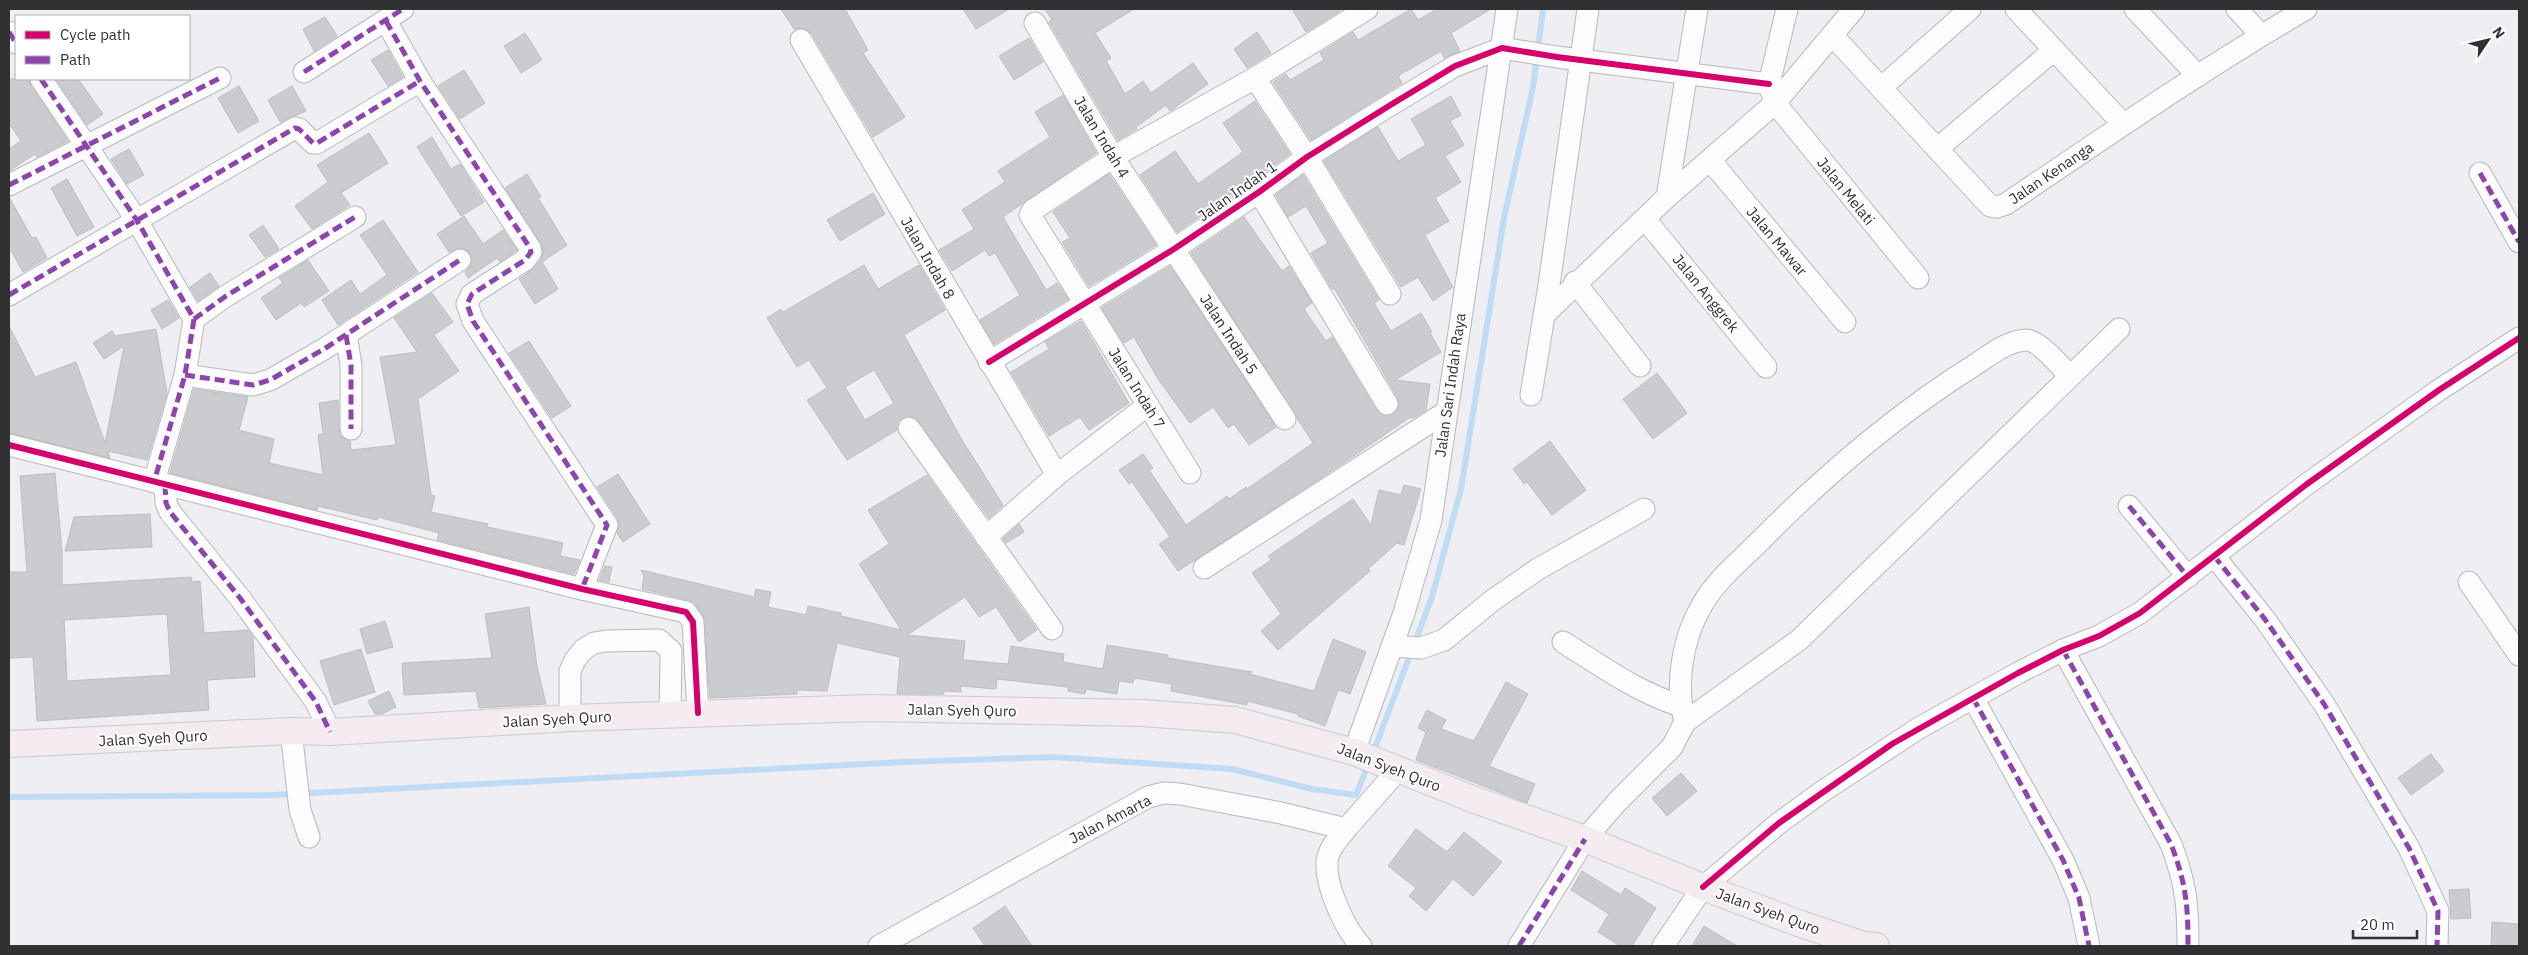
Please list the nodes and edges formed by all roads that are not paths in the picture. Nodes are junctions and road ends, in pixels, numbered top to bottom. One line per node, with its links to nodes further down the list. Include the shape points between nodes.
1 (1367, 9): 24 (street)
2 (1507, 9): 17 (street, Jalan Sari Indah Raya)
3 (1588, 9): 19 (street)
4 (1698, 9): 21 (street)
5 (1787, 9): 28 (street)
6 (1854, 9): 14 (street)
7 (1970, 9): 27 (street)
8 (2016, 9): 18 (street)
9 (2135, 9): 22 (street)
10 (2237, 9): 15 (street)
11 (2306, 9): 15 (street, Jalan Kenanga)
12 (395, 15): 20 (street); 26 (street)
13 (1034, 23): 32 (street, Jalan Indah 4)
14 (1832, 35): 27 (street, Jalan Kenanga); 28 (street)
15 (2261, 35): 22 (street, Jalan Kenanga)
16 (801, 40): 56 (street, Jalan Indah 8)
17 (1508, 49): 19 (street); 33 (street, Jalan Indah 1, via 1455,66); 64 (street, Jalan Sari Indah Raya)
18 (2054, 50): 29 (street); 31 (street)
19 (1580, 60): 21 (street); 50 (street)
20 (304, 72)
21 (1685, 75): 28 (street); 38 (street)
22 (2198, 76): 29 (street, Jalan Kenanga)
23 (220, 78): 30 (street)
24 (1255, 78): 32 (street); 33 (street)
25 (42, 80): 30 (street)
26 (420, 81): 40 (street, via 317,143 312,143 295,128); 79 (street, via 530,248 525,260 472,294 466,304 473,321 607,525)
27 (1882, 87): 31 (street, Jalan Kenanga)
28 (1772, 93): 34 (street); 45 (street, Jalan Melati)
29 (2123, 124): 31 (street, Jalan Kenanga, via 1997,207 1990,206)
30 (86, 145): 36 (street); 40 (street)
31 (1937, 149)
32 (1113, 157): 43 (street, Jalan Indah 4); 49 (street, Jalan Indah 7, via 1030,215)
33 (1307, 157): 37 (street, Jalan Indah 1); 47 (street)
34 (1710, 160): 38 (street); 52 (street, Jalan Mawar)
35 (2480, 173): 42 (street)
36 (9, 185)
37 (1259, 192): 43 (street, Jalan Indah 1); 62 (street)
38 (1667, 197): 41 (street)
39 (355, 217): 51 (street)
40 (136, 219): 48 (street); 51 (street)
41 (1645, 219): 46 (street); 58 (street, Jalan Anggrek)
42 (2519, 242)
43 (1174, 249): 49 (street, Jalan Indah 1); 65 (street, Jalan Indah 5)
44 (460, 260): 54 (street)
45 (1918, 278)
46 (1575, 282): 50 (street); 57 (street)
47 (1390, 294)
48 (9, 295)
49 (1084, 304): 56 (street, Jalan Indah 1); 63 (street, Jalan Indah 7)
50 (1545, 314): 61 (street)
51 (194, 319): 59 (street)
52 (1845, 322)
53 (2119, 329): 60 (street)
54 (346, 335): 59 (street, via 262,384); 67 (street, via 351,365)
55 (2519, 338): 75 (street, via 2439,390 2307,484)
56 (989, 362): 70 (street, Jalan Indah 8)
57 (1640, 366)
58 (1766, 367)
59 (185, 374): 71 (street)
60 (2069, 375): 88 (street, via 1799,640); 88 (street, via 2037,343 2029,340 2012,343 1948,382 1847,457 1709,593 1690,633 1684,656)
61 (1531, 395)
62 (1388, 404)
63 (1148, 405): 69 (street, Jalan Indah 7); 70 (street)
64 (1446, 412): 76 (street); 82 (street, Jalan Sari Indah Raya, via 1431,520 1404,613)
65 (1285, 419)
66 (909, 428): 74 (street)
67 (351, 429)
68 (9, 445): 71 (street)
69 (1190, 473)
70 (1057, 475): 74 (street)
71 (160, 483): 79 (street); 91 (street, via 170,512 240,598 311,694)
72 (2129, 506): 77 (street)
73 (1644, 510): 82 (street, via 1538,569 1444,640)
74 (986, 537): 80 (street)
75 (2214, 556): 77 (street); 106 (street, via 2264,618 2324,704 2409,848 2437,906)
76 (1204, 568)
77 (2188, 576): 83 (street, via 2120,625)
78 (2469, 582): 84 (street)
79 (582, 589): 86 (street, via 686,612 691,616)
80 (1052, 629)
81 (1563, 642): 88 (street)
82 (1405, 647): 93 (street, Jalan Sari Indah Raya)
83 (2063, 650): 85 (street); 105 (street, via 2171,844 2188,904)
84 (2519, 655)
85 (1973, 698): 98 (street, via 1843,776 1779,823); 104 (street, via 2063,860 2079,898)
86 (698, 713): 87 (main road, Jalan Syeh Quro); 93 (main road, Jalan Syeh Quro, via 870,708 1142,713 1235,720)
87 (670, 714): 89 (main road, Jalan Syeh Quro); 89 (street, via 671,651 667,646 659,640 606,641 594,643 575,660 570,671)
88 (1683, 714): 97 (street, via 1672,746)
89 (570, 718): 91 (main road, Jalan Syeh Quro)
90 (291, 731): 91 (main road, Jalan Syeh Quro); 92 (main road, Jalan Syeh Quro); 96 (street, via 300,810)
91 (330, 732)
92 (9, 744)
93 (1357, 753): 94 (main road, Jalan Syeh Quro)
94 (1393, 768): 95 (street); 97 (main road, Jalan Syeh Quro)
95 (1346, 829): 99 (street, Jalan Amarta, via 1281,813 1180,794 1164,794 1148,798); 100 (street, via 1330,849 1327,863 1333,900)
96 (309, 837)
97 (1585, 839): 98 (main road, Jalan Syeh Quro); 101 (street)
98 (1703, 887): 102 (street); 103 (main road, Jalan Syeh Quro)
99 (878, 946)
100 (1361, 946)
101 (1519, 946)
102 (1663, 946)
103 (1868, 946)
104 (2089, 946)
105 (2188, 946)
106 (2437, 946)

